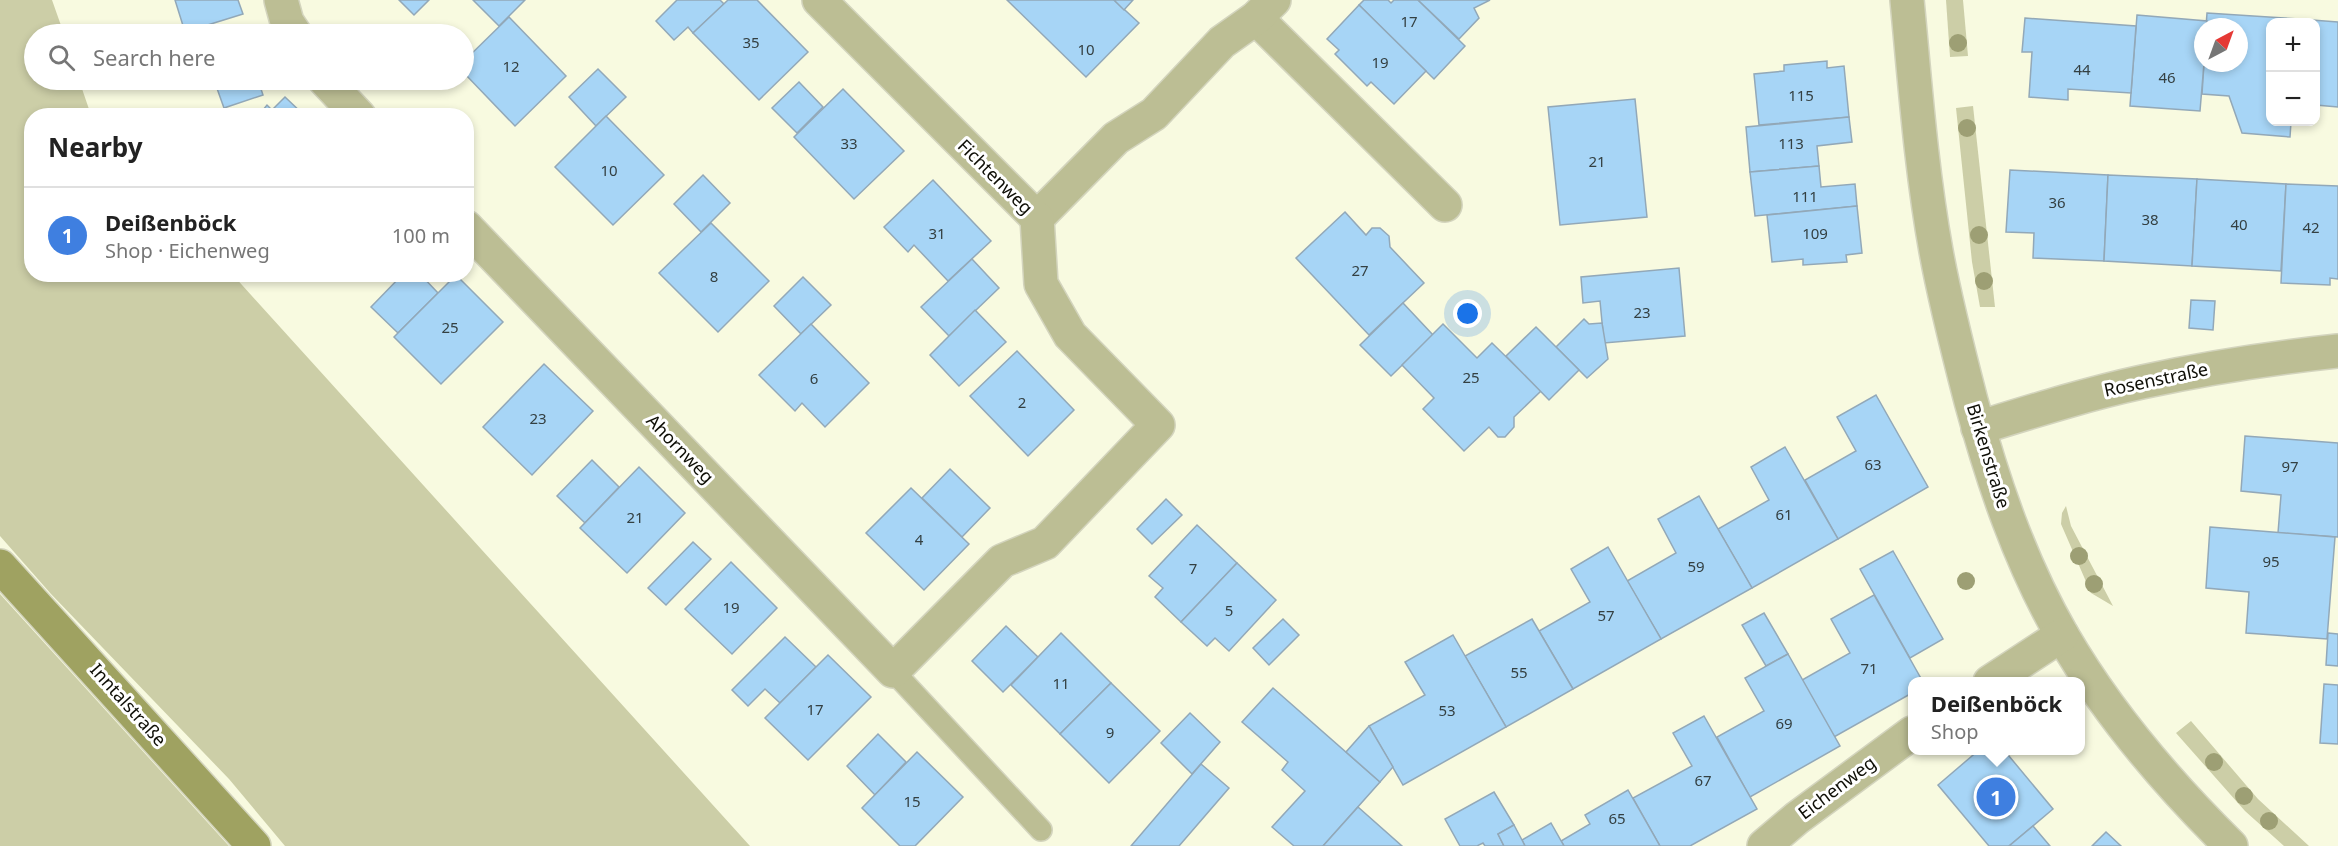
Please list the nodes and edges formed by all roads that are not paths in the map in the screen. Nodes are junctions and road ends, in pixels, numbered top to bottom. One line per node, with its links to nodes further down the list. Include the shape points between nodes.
1 (281, 0): 5 (street)
2 (819, 0): 9 (street, Fichtenweg)
3 (1907, 0): 12 (street, Birkenstraße, via 1936,250)
4 (1265, 9): 8 (street, Fichtenweg); 9 (street, Fichtenweg, via 1222,42 1154,114 1116,138)
5 (289, 24)
6 (334, 90): 7 (street)
7 (351, 108)
8 (1445, 205)
9 (1037, 218): 15 (street, via 1041,284 1070,335 1158,425 1045,543 1002,561)
10 (474, 235): 15 (street, Ahornweg)
11 (2338, 351): 12 (street, Rosenstraße, via 2267,359 2143,382)
12 (1978, 428): 14 (street, Birkenstraße, via 2010,525)
13 (0, 566): 19 (main road, Inntalstraße)
14 (2062, 635): 16 (street); 21 (street, Birkenstraße, via 2152,760)
15 (893, 671): 18 (lane, Ahornweg)
16 (1996, 677)
17 (1908, 736): 20 (street, Eichenweg)
18 (1041, 830)
19 (254, 846)
20 (1764, 846)
21 (2231, 846)

